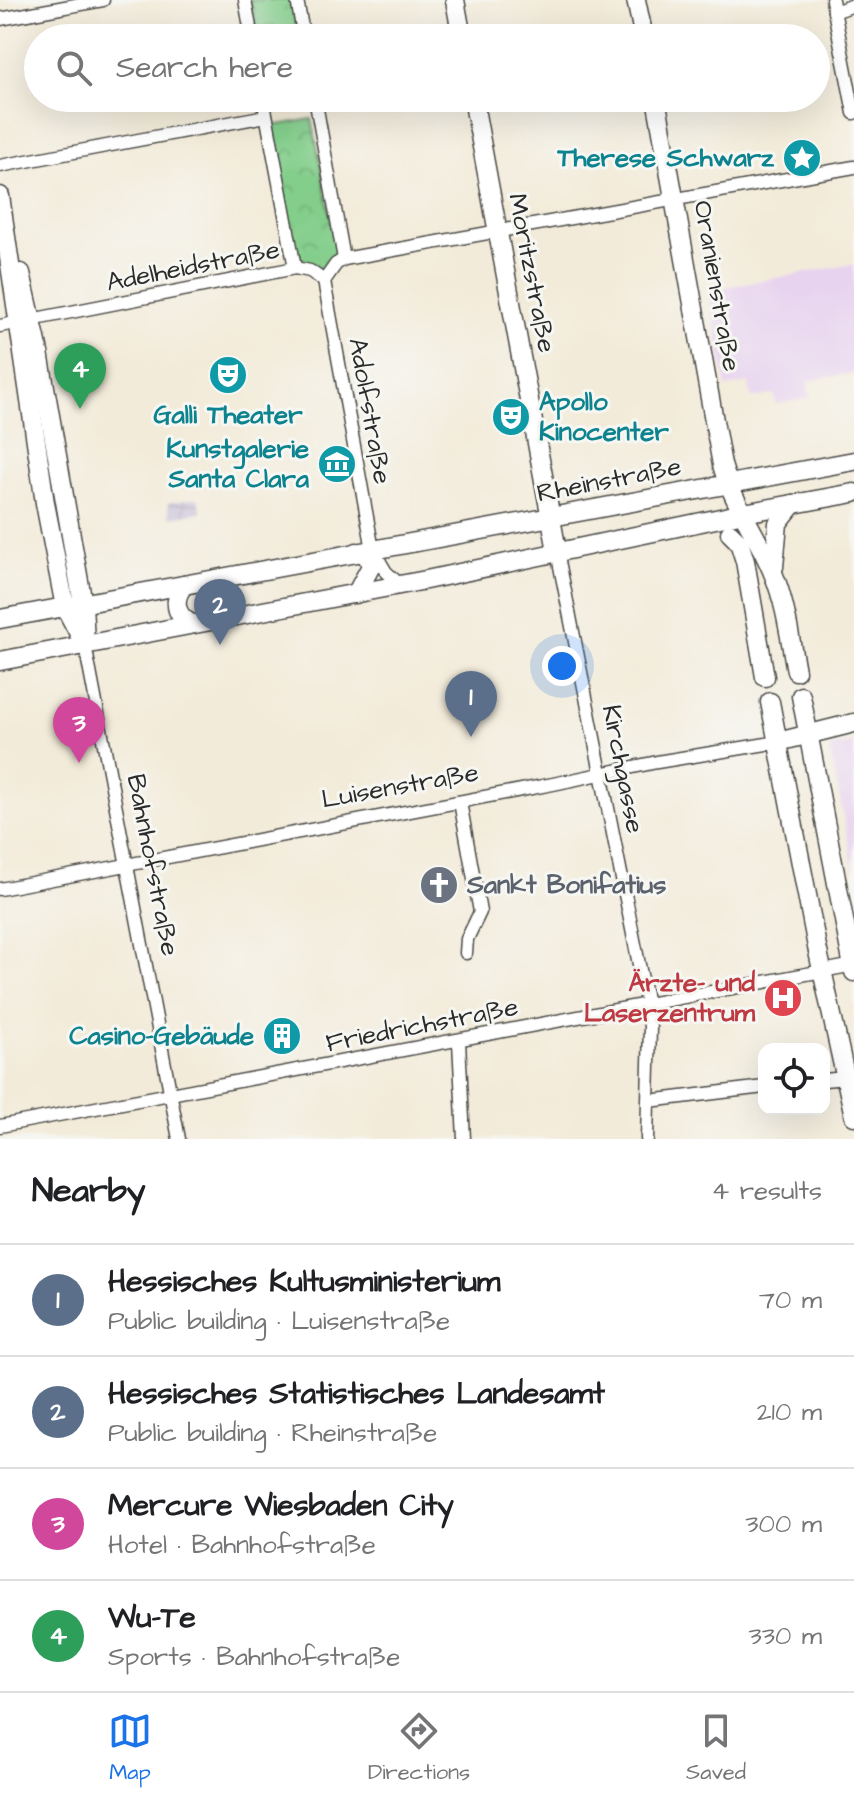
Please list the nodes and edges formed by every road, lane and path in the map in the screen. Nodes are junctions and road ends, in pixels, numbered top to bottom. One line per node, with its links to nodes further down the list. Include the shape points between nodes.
1 (103, 0): 8 (street)
2 (245, 0): 9 (street)
3 (297, 0): 10 (street)
4 (455, 0): 11 (main road)
5 (636, 0): 12 (main road)
6 (854, 5): 7 (street)
7 (833, 6): 17 (street)
8 (0, 19)
9 (249, 24)
10 (301, 24)
11 (459, 24)
12 (641, 24)
13 (265, 112): 18 (street)
14 (318, 112): 24 (street)
15 (476, 112): 23 (main road, Moritzstraße)
16 (659, 112): 22 (main road, Oranienstraße)
17 (854, 113)
18 (266, 116): 19 (street); 25 (street)
19 (0, 166)
20 (854, 167): 22 (street)
21 (0, 196): 27 (main road, Bahnhofstraße)
22 (676, 199): 23 (street); 29 (main road, Oranienstraße)
23 (497, 232): 24 (street); 33 (main road, Moritzstraße)
24 (344, 259): 26 (street)
25 (295, 268): 26 (street, Adelheidstraße); 27 (street, Adelheidstraße)
26 (324, 281): 37 (street, Adolfstraße)
27 (17, 323): 43 (main road, Bahnhofstraße)
28 (854, 461): 29 (main road, Rheinstraße)
29 (728, 484): 32 (main road, Oranienstraße); 33 (main road, Rheinstraße)
30 (854, 493): 31 (main road)
31 (793, 504): 32 (main road); 39 (main road, via 778,523)
32 (744, 513): 34 (main road); 36 (main road, Oranienstraße)
33 (551, 517): 37 (main road, Rheinstraße); 38 (main road, Moritzstraße)
34 (700, 524): 35 (main road); 38 (main road)
35 (730, 533): 36 (main road); 49 (main road, via 745,561)
36 (762, 547): 39 (main road, Oranienstraße)
37 (365, 551): 40 (main road, Rheinstraße); 41 (street); 42 (main road, via 371,566)
38 (557, 551): 41 (main road); 55 (street, Kirchgasse)
39 (774, 574): 48 (main road)
40 (184, 585): 43 (main road, Rheinstraße); 45 (main road, via 177,607)
41 (400, 585): 42 (main road)
42 (356, 594): 45 (main road)
43 (74, 605): 44 (main road, Rheinstraße); 46 (main road, Bahnhofstraße)
44 (0, 619)
45 (192, 624): 46 (main road)
46 (85, 645): 47 (main road); 57 (street, Bahnhofstraße)
47 (0, 661)
48 (796, 671)
49 (765, 677)
50 (801, 696): 53 (main road)
51 (770, 702): 54 (main road)
52 (854, 723): 53 (main road, Luisenstraße)
53 (808, 735): 54 (main road, Luisenstraße); 60 (main road)
54 (778, 742): 55 (street, Luisenstraße); 61 (main road)
55 (602, 775): 56 (street, Luisenstraße); 63 (street, Kirchgasse)
56 (460, 802): 57 (street, Luisenstraße); 59 (street, via 480,912)
57 (126, 865): 58 (street, Luisenstraße); 68 (street, Bahnhofstraße)
58 (0, 889)
59 (466, 953)
60 (853, 968): 61 (street, Friedrichstraße); 62 (main road)
61 (823, 970): 62 (main road); 63 (street, Friedrichstraße)
62 (830, 998): 65 (main road)
63 (647, 1005): 64 (street, Friedrichstraße); 69 (street, Kirchgasse)
64 (459, 1042): 68 (street, Friedrichstraße); 73 (street)
65 (850, 1076): 66 (street); 70 (main road)
66 (830, 1079)
67 (758, 1088): 69 (street)
68 (171, 1095): 71 (street, Friedrichstraße); 72 (street, Bahnhofstraße)
69 (649, 1101): 74 (street, Kirchgasse)
70 (854, 1116)
71 (0, 1126)
72 (179, 1139)
73 (464, 1139)
74 (647, 1139)

